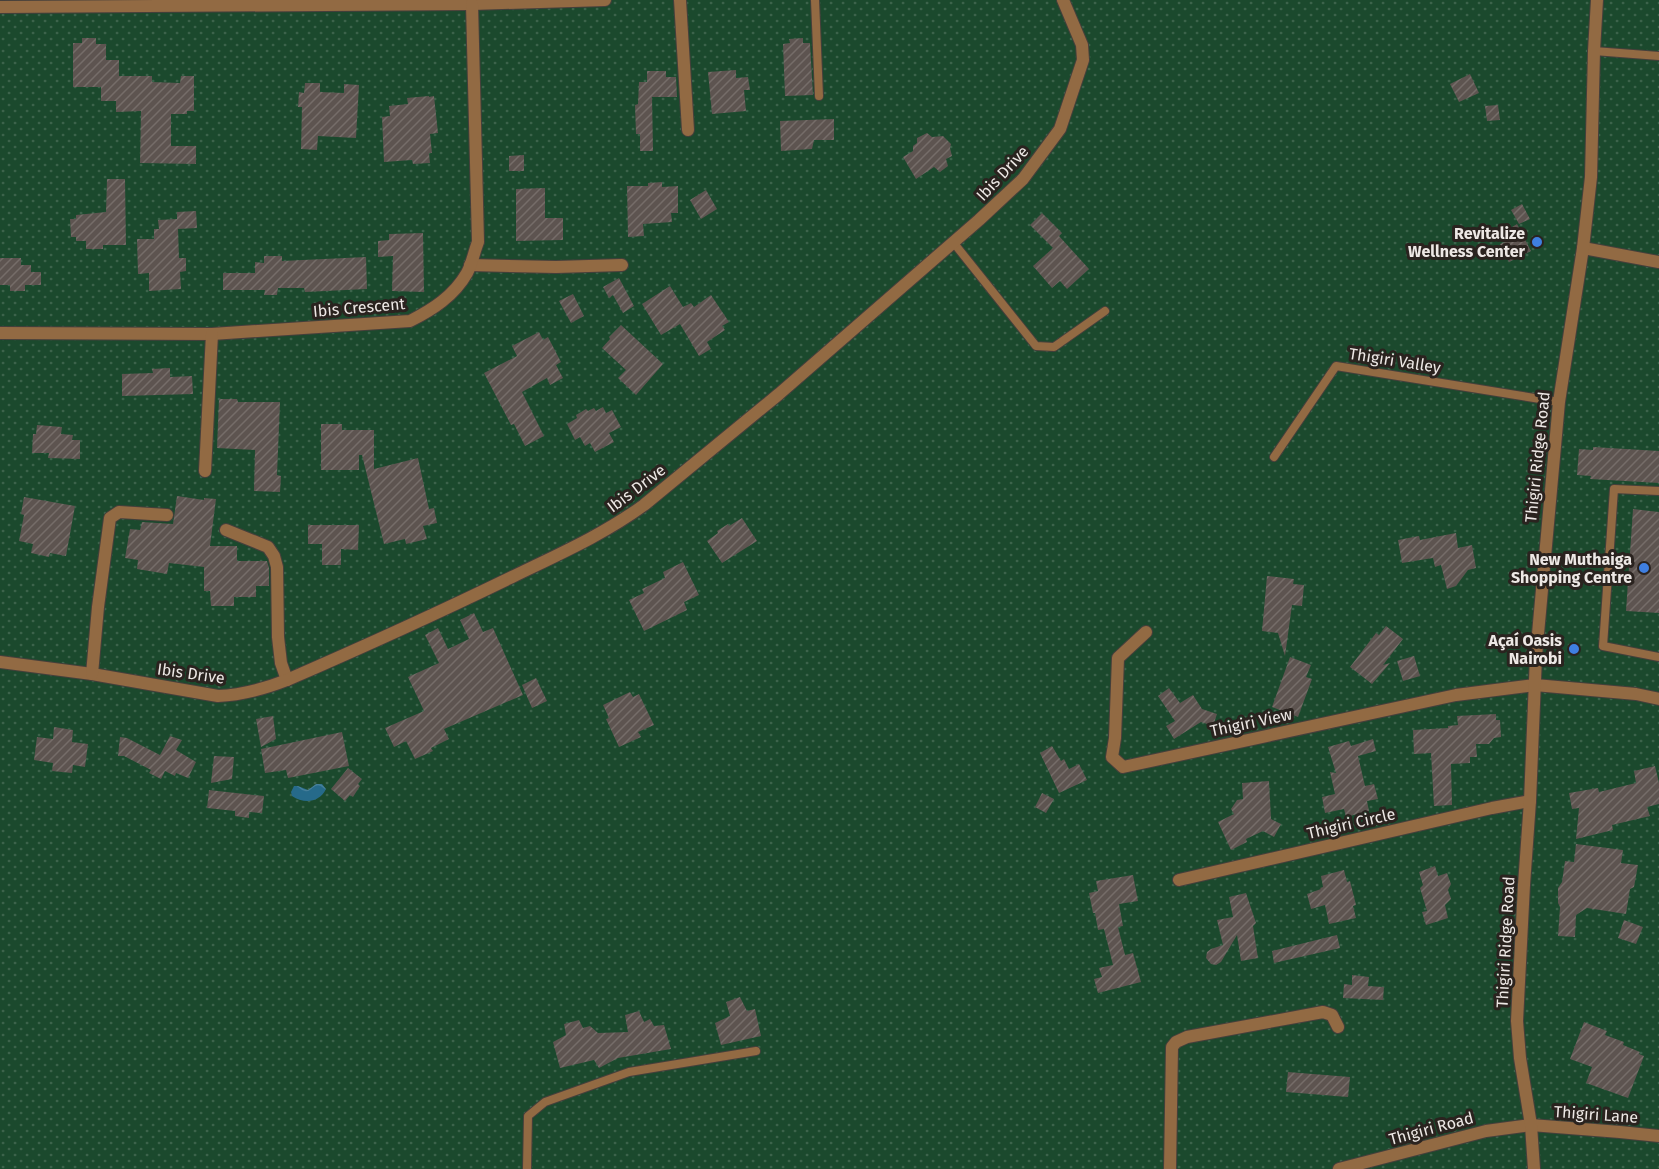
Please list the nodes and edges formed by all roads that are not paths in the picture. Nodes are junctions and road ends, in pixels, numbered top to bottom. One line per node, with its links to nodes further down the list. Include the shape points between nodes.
1 (605, 0): 6 (street)
2 (680, 0): 11 (street)
3 (815, 0): 10 (lane)
4 (1063, 0): 12 (street, Ibis Drive, via 1082,45 1083,60 1060,129 1023,179)
5 (1597, 0): 8 (street, Thigiri Ridge Road)
6 (472, 4): 7 (street); 15 (street, Ibis Crescent, via 478,242)
7 (0, 7)
8 (1594, 51): 9 (lane); 13 (street, Thigiri Ridge Road, via 1591,177)
9 (1659, 56)
10 (819, 96)
11 (688, 130)
12 (953, 242): 17 (lane, via 1036,346 1054,347); 30 (street, Ibis Drive, via 779,394 621,522)
13 (1583, 248): 14 (street); 20 (street, Thigiri Ridge Road)
14 (1659, 262)
15 (470, 265): 16 (street); 19 (street, Ibis Crescent, via 456,289 410,321)
16 (622, 265)
17 (1105, 311)
18 (0, 333): 19 (street, Ibis Crescent)
19 (212, 334): 22 (street)
20 (1559, 402): 21 (lane, Thigiri Valley, via 1336,366); 31 (street, Thigiri Ridge Road)
21 (1274, 457)
22 (205, 471)
23 (1659, 490): 27 (lane, via 1614,489 1603,646)
24 (167, 516): 29 (street, via 119,512 110,518)
25 (226, 530): 30 (street, via 268,547 274,556 278,637)
26 (1146, 632): 31 (street, Thigiri View, via 1118,658 1112,757 1123,767 1456,695)
27 (1659, 657)
28 (0, 662): 29 (street, Ibis Drive)
29 (92, 674): 30 (street, Ibis Drive, via 218,696)
30 (288, 681)
31 (1534, 685): 32 (street); 33 (street, Thigiri Ridge Road)
32 (1659, 699)
33 (1530, 801): 34 (street, Thigiri Circle); 37 (street, Thigiri Ridge Road, via 1517,1021)
34 (1179, 880)
35 (1338, 1027): 40 (street, via 1332,1015 1323,1012 1176,1042 1172,1047)
36 (756, 1051): 39 (lane, via 629,1072 545,1102 528,1116)
37 (1531, 1125): 38 (street, Thigiri Lane); 41 (street, Thigiri Road, via 1486,1131); 42 (street, Thigiri Ridge Road)
38 (1659, 1136)
39 (527, 1169)
40 (1170, 1169)
41 (1339, 1169)
42 (1534, 1169)

